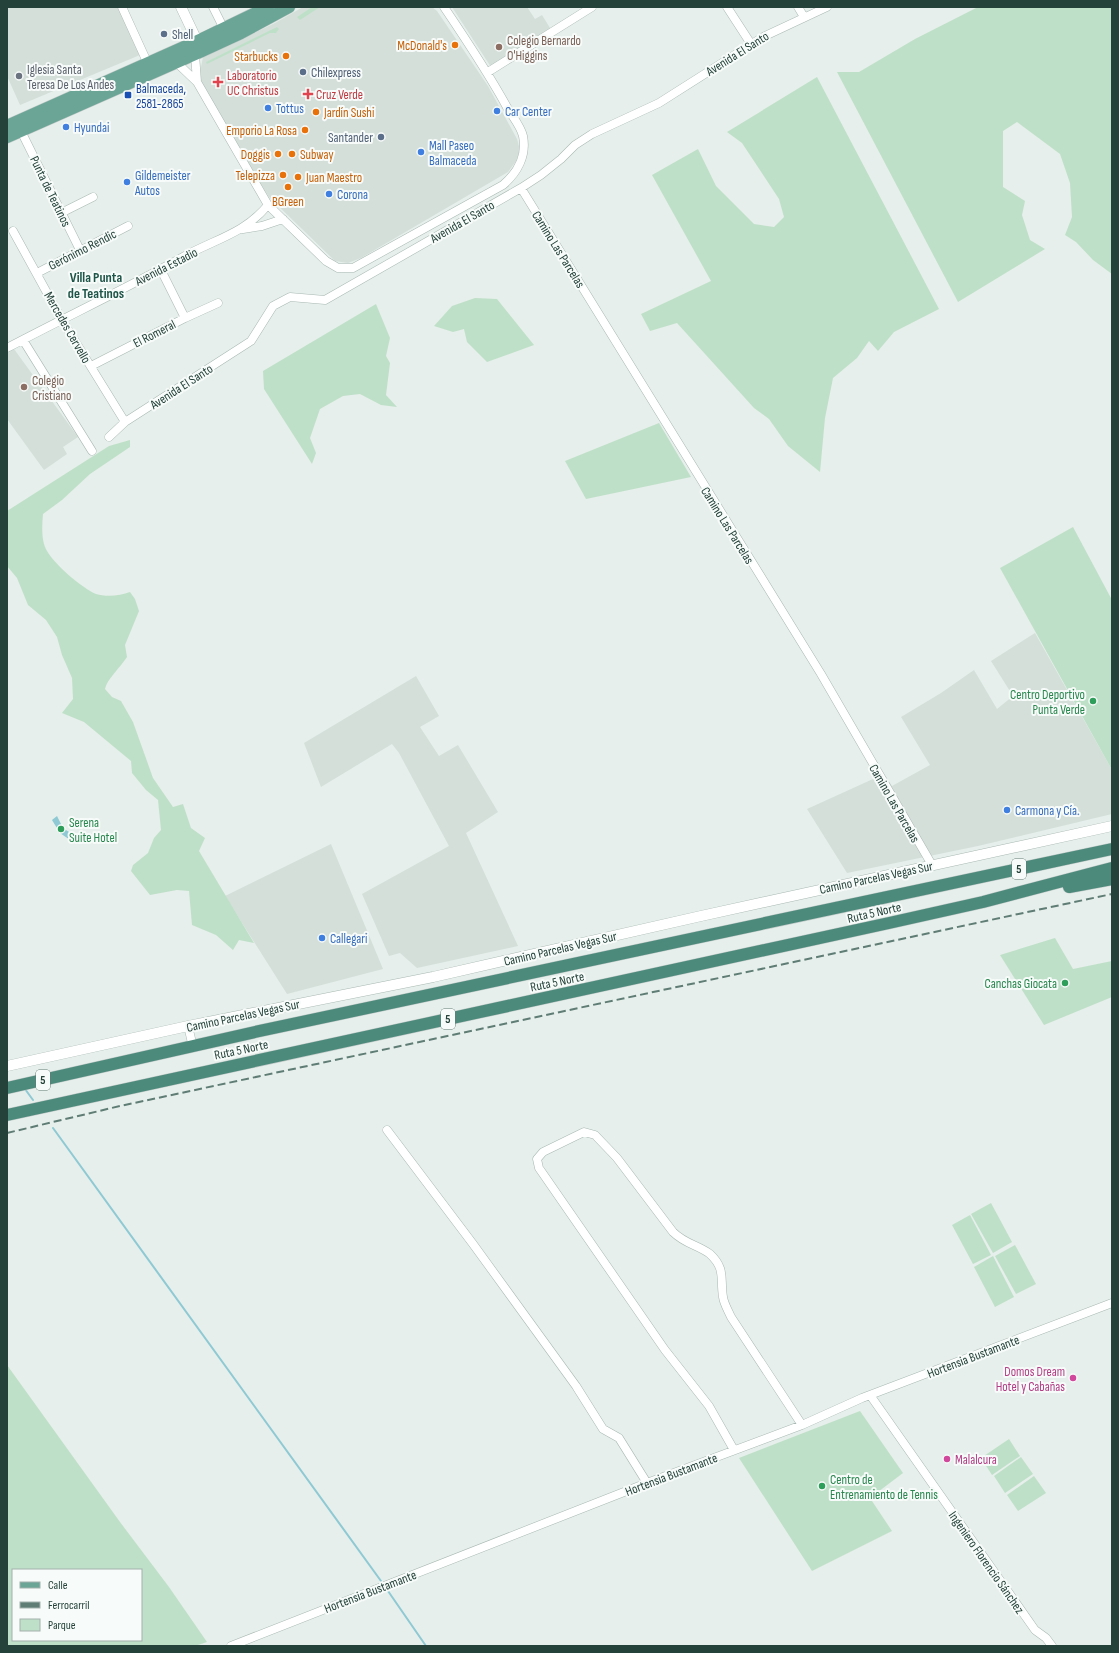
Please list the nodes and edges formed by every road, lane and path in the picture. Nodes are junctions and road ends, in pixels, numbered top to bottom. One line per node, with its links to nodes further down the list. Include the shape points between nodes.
1 (122, 7): 16 (street)
2 (181, 7): 14 (street)
3 (214, 7): 12 (street)
4 (268, 7): 12 (main road)
5 (289, 7): 14 (main road, via 241,33)
6 (444, 7): 17 (street)
7 (592, 7): 17 (street)
8 (727, 7): 13 (street)
9 (798, 7): 11 (street)
10 (827, 7): 11 (street, Avenida El Santo)
11 (804, 17): 13 (street, Avenida El Santo)
12 (224, 29): 14 (main road)
13 (751, 44): 22 (street, Avenida El Santo, via 659,102 592,134)
14 (198, 49): 15 (main road); 16 (main road); 18 (street)
15 (176, 62): 18 (street); 20 (main road)
16 (148, 64): 19 (main road)
17 (488, 72): 26 (street, via 523,136 523,153 519,168 503,185 353,268 338,268 326,261)
18 (197, 82): 24 (street)
19 (7, 126)
20 (21, 131): 21 (main road); 25 (street, Punta de Teatinos)
21 (7, 137)
22 (521, 188): 39 (street, Avenida El Santo, via 325,300 290,297 273,306 251,341); 44 (street, Camino Las Parcelas, via 821,674)
23 (93, 197): 25 (street)
24 (268, 205): 26 (street); 28 (street, Avenida Estadio, via 250,224)
25 (61, 212): 30 (street, Punta de Teatinos)
26 (283, 219): 28 (street, Avenida Estadio)
27 (128, 226): 30 (street, Gerónimo Rendic)
28 (240, 230): 31 (street, Avenida Estadio)
29 (13, 231): 32 (street, Mercedes Cervello)
30 (80, 250): 32 (street, Gerónimo Rendic)
31 (161, 270): 34 (street); 35 (street, Avenida Estadio)
32 (37, 272): 35 (street, Mercedes Cervello)
33 (218, 303): 34 (street, El Romeral)
34 (185, 318): 38 (street, El Romeral)
35 (62, 320): 36 (street, Avenida Estadio); 38 (street, Mercedes Cervello)
36 (23, 340): 37 (street, Avenida Estadio); 41 (street)
37 (7, 348)
38 (91, 366): 39 (street, Mercedes Cervello)
39 (125, 422): 40 (street, Avenida El Santo)
40 (109, 436)
41 (92, 451)
42 (1112, 826): 44 (street, Camino Parcelas Vegas Sur)
43 (1112, 849): 49 (highway, Ruta 5 Norte / 5)
44 (932, 865): 48 (street, Camino Parcelas Vegas Sur, via 433,977)
45 (1112, 868): 47 (highway, Ruta 5 Norte / 5)
46 (1112, 879): 47 (highway)
47 (983, 902): 52 (highway, Ruta 5 Norte / 5)
48 (188, 1026): 49 (street); 50 (street, Camino Parcelas Vegas Sur)
49 (193, 1047): 51 (highway, Ruta 5 Norte / 5)
50 (7, 1066)
51 (7, 1088)
52 (7, 1115)
53 (387, 1130): 58 (street, via 576,1386 603,1429 619,1438)
54 (1112, 1303): 55 (street, Hortensia Bustamante)
55 (870, 1395): 56 (street, Hortensia Bustamante); 60 (street, Ingeniero Florencio Sánchez, via 1035,1630)
56 (802, 1425): 57 (street, Hortensia Bustamante); 57 (street, via 731,1317 723,1298 721,1271 713,1258 673,1232 617,1158 595,1135 584,1132 542,1152 537,1159 539,1168 665,1350 709,1406)
57 (734, 1450): 58 (street, Hortensia Bustamante)
58 (646, 1483): 59 (street, Hortensia Bustamante)
59 (231, 1646)
60 (1052, 1646)

